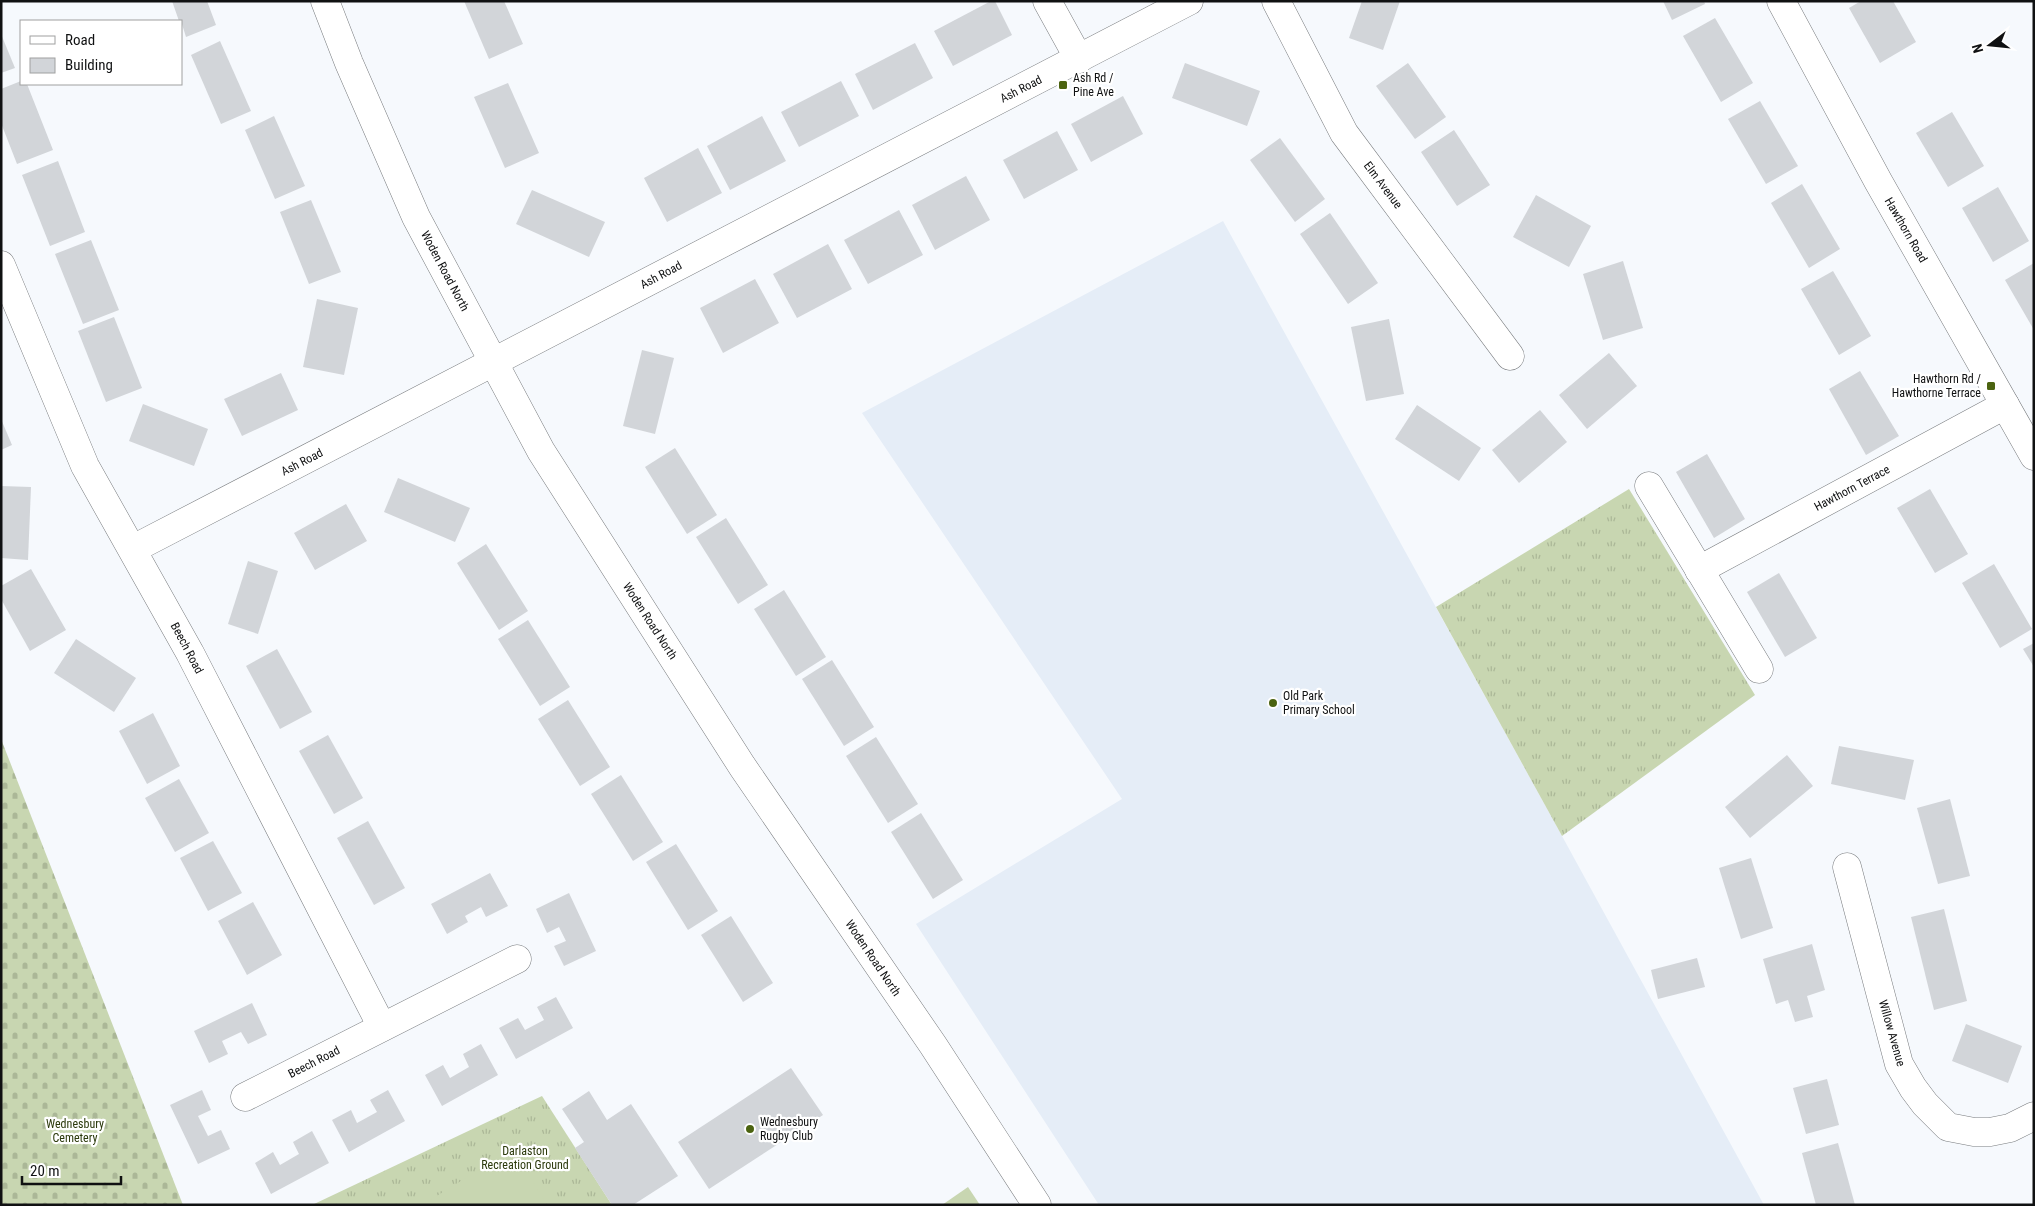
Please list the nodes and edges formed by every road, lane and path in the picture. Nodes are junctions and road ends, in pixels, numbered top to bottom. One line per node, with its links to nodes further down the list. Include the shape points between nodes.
1 (325, 1): 9 (street, Woden Road North, via 416,217)
2 (1047, 1): 6 (street)
3 (1189, 1): 6 (street, Ash Road)
4 (1276, 1): 8 (street, Elm Avenue, via 1344,133)
5 (1781, 1): 10 (street, Hawthorn Road)
6 (1078, 59): 9 (street, Ash Road)
7 (1, 265): 13 (street, Beech Road, via 85,466)
8 (1510, 356)
9 (494, 363): 13 (street, Ash Road); 21 (street, Woden Road North, via 541,451 742,766)
10 (2005, 406): 11 (street, Hawthorn Road); 14 (street, Hawthorn Terrace)
11 (2034, 456)
12 (1649, 486): 14 (street)
13 (133, 549): 18 (street, Beech Road, via 190,653)
14 (1699, 570): 15 (street)
15 (1759, 669)
16 (1847, 866): 20 (street, Willow Avenue, via 1899,1064 1920,1099 1948,1127 1974,1132 2010,1128)
17 (517, 959): 18 (street, Beech Road)
18 (382, 1027): 19 (street, Beech Road)
19 (245, 1097)
20 (2034, 1116)
21 (1037, 1205)

